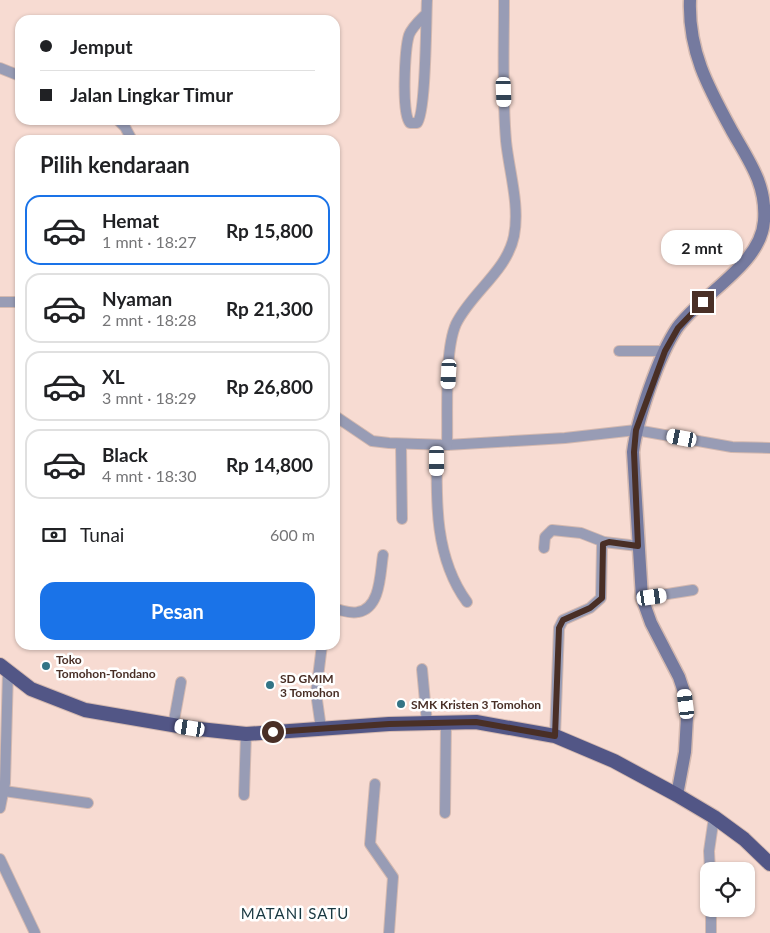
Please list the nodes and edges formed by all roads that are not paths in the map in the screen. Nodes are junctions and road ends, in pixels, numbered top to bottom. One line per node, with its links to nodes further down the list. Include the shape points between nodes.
1 (427, 0): 4 (street)
2 (504, 0): 14 (street, via 504,94 514,236 504,258 461,316 454,331)
3 (690, 0): 10 (main road, via 694,50 732,130 756,169 765,200 764,223 760,240 750,254 678,328)
4 (426, 14): 4 (street, via 422,115 417,123 410,123 405,107 408,42 413,28)
5 (0, 68): 6 (street)
6 (15, 74)
7 (0, 302): 8 (street)
8 (15, 302)
9 (619, 351): 10 (street)
10 (665, 351): 12 (main road)
11 (340, 419): 13 (street, via 372,441)
12 (636, 430): 14 (street); 15 (street, via 732,446); 18 (main road)
13 (401, 444): 14 (street); 16 (street)
14 (442, 446): 23 (street, via 438,519 455,585)
15 (770, 448)
16 (402, 519)
17 (604, 542): 18 (street); 19 (street, via 581,533 552,530 545,536); 34 (street, via 602,598 590,608 563,620 559,628)
18 (638, 546): 22 (main road)
19 (544, 548)
20 (383, 555): 24 (street, via 378,587 370,606 358,612)
21 (693, 590): 22 (street)
22 (642, 598): 38 (main road, via 650,623 684,692 688,732)
23 (467, 602)
24 (340, 610)
25 (321, 650): 32 (street, via 316,693)
26 (4, 668): 31 (highway, via 31,689 85,710); 35 (street)
27 (422, 669): 30 (street)
28 (181, 682): 31 (street)
29 (446, 722): 30 (highway); 34 (highway, via 476,722); 42 (street)
30 (427, 723): 32 (highway)
31 (173, 726): 33 (highway)
32 (322, 728): 33 (highway)
33 (246, 734): 39 (street)
34 (555, 736): 38 (highway, via 614,761)
35 (3, 745): 37 (street)
36 (375, 784): 49 (street, via 370,844 392,877)
37 (4, 791): 40 (street); 41 (street)
38 (677, 794): 43 (highway)
39 (244, 795)
40 (88, 803)
41 (0, 808)
42 (445, 813)
43 (714, 817): 45 (street); 46 (highway)
44 (0, 859): 48 (street)
45 (710, 862)
46 (770, 864)
47 (711, 917): 50 (street)
48 (35, 933)
49 (389, 933)
50 (712, 933)

